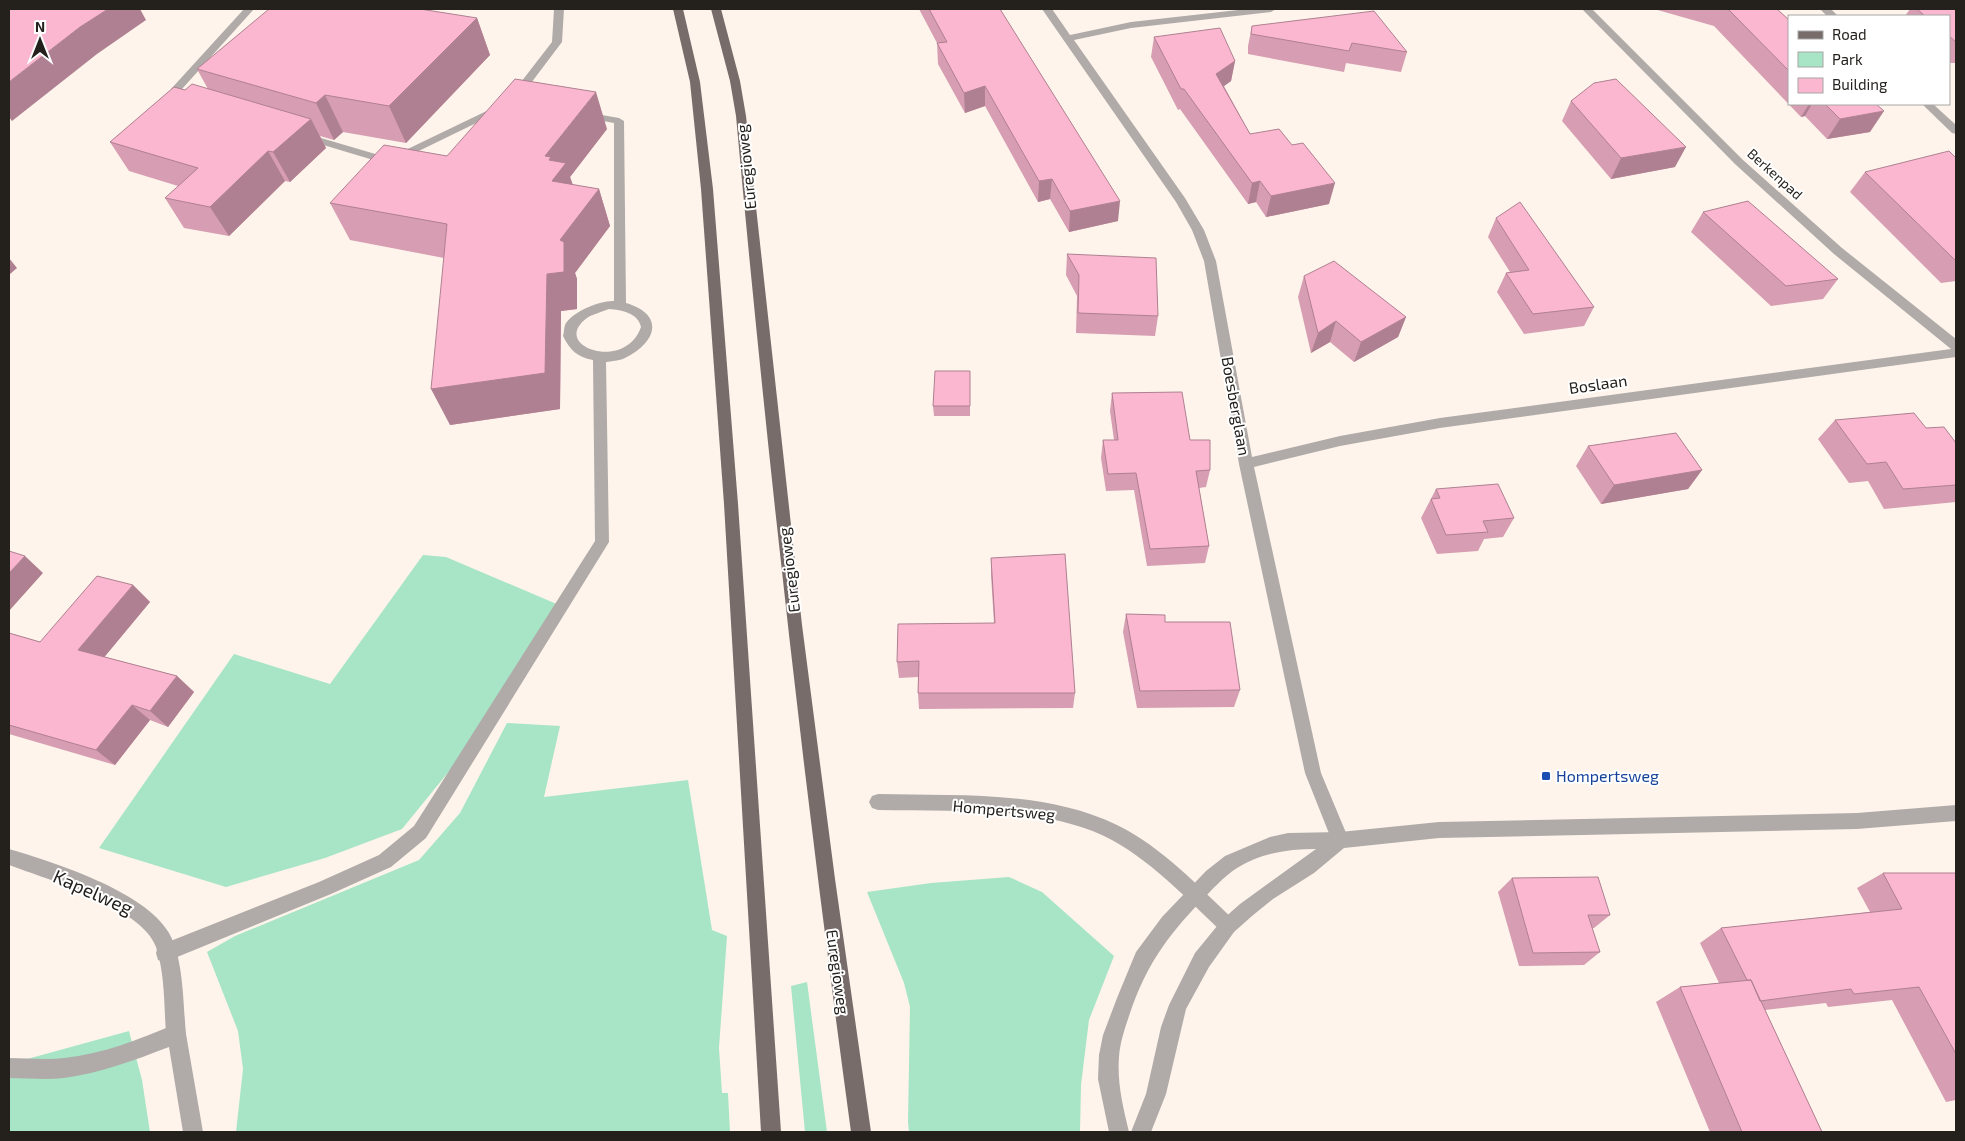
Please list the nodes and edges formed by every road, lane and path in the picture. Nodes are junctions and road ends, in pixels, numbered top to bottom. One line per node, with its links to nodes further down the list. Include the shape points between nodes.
1 (249, 9): 12 (street, via 176,89 190,103)
2 (559, 9): 9 (street, via 557,42)
3 (678, 9): 31 (main road, via 696,82 707,189)
4 (716, 9): 32 (main road, Euregioweg, via 735,81 740,116 782,516 831,922)
5 (1048, 9): 8 (street, Boesberglaan)
6 (1271, 9): 8 (street, via 1130,25)
7 (1587, 9): 17 (street, Berkenpad, via 1739,162 1838,251)
8 (1068, 38): 20 (street, Boesberglaan, via 1198,230 1210,261)
9 (510, 102): 10 (street); 15 (street, via 390,162)
10 (528, 105)
11 (1928, 105): 14 (street)
12 (200, 106)
13 (574, 113): 16 (street, via 619,121)
14 (1956, 131)
15 (295, 134)
16 (620, 305): 19 (street, via 640,313 645,320 643,338 625,352); 19 (street, via 590,311 575,320 570,328 568,337 571,345 578,352)
17 (1956, 346)
18 (1956, 353): 20 (street, Boslaan, via 1440,424 1340,441)
19 (599, 358): 27 (street, via 602,542 420,832 385,861)
20 (1246, 464): 23 (street, Boesberglaan, via 1313,773)
21 (878, 802): 25 (street, Hompertsweg, via 1010,807 1086,821 1110,830 1152,857)
22 (1956, 813): 23 (street, via 1857,821 1439,830)
23 (1340, 840): 25 (street, via 1270,845 1231,862); 26 (street)
24 (9, 858): 27 (street, Kapelweg, via 92,888 142,914 162,940)
25 (1194, 894): 26 (street, Hompertsweg); 33 (street, via 1168,923 1143,959 1113,1035 1108,1079)
26 (1228, 926): 34 (street, via 1202,960 1178,1004 1156,1094)
27 (165, 953): 28 (street, Kapelweg)
28 (176, 1034): 29 (street, via 132,1052 92,1062 49,1069); 30 (street, Kapelweg)
29 (9, 1068)
30 (193, 1132)
31 (771, 1132)
32 (861, 1132)
33 (1119, 1132)
34 (1140, 1132)

